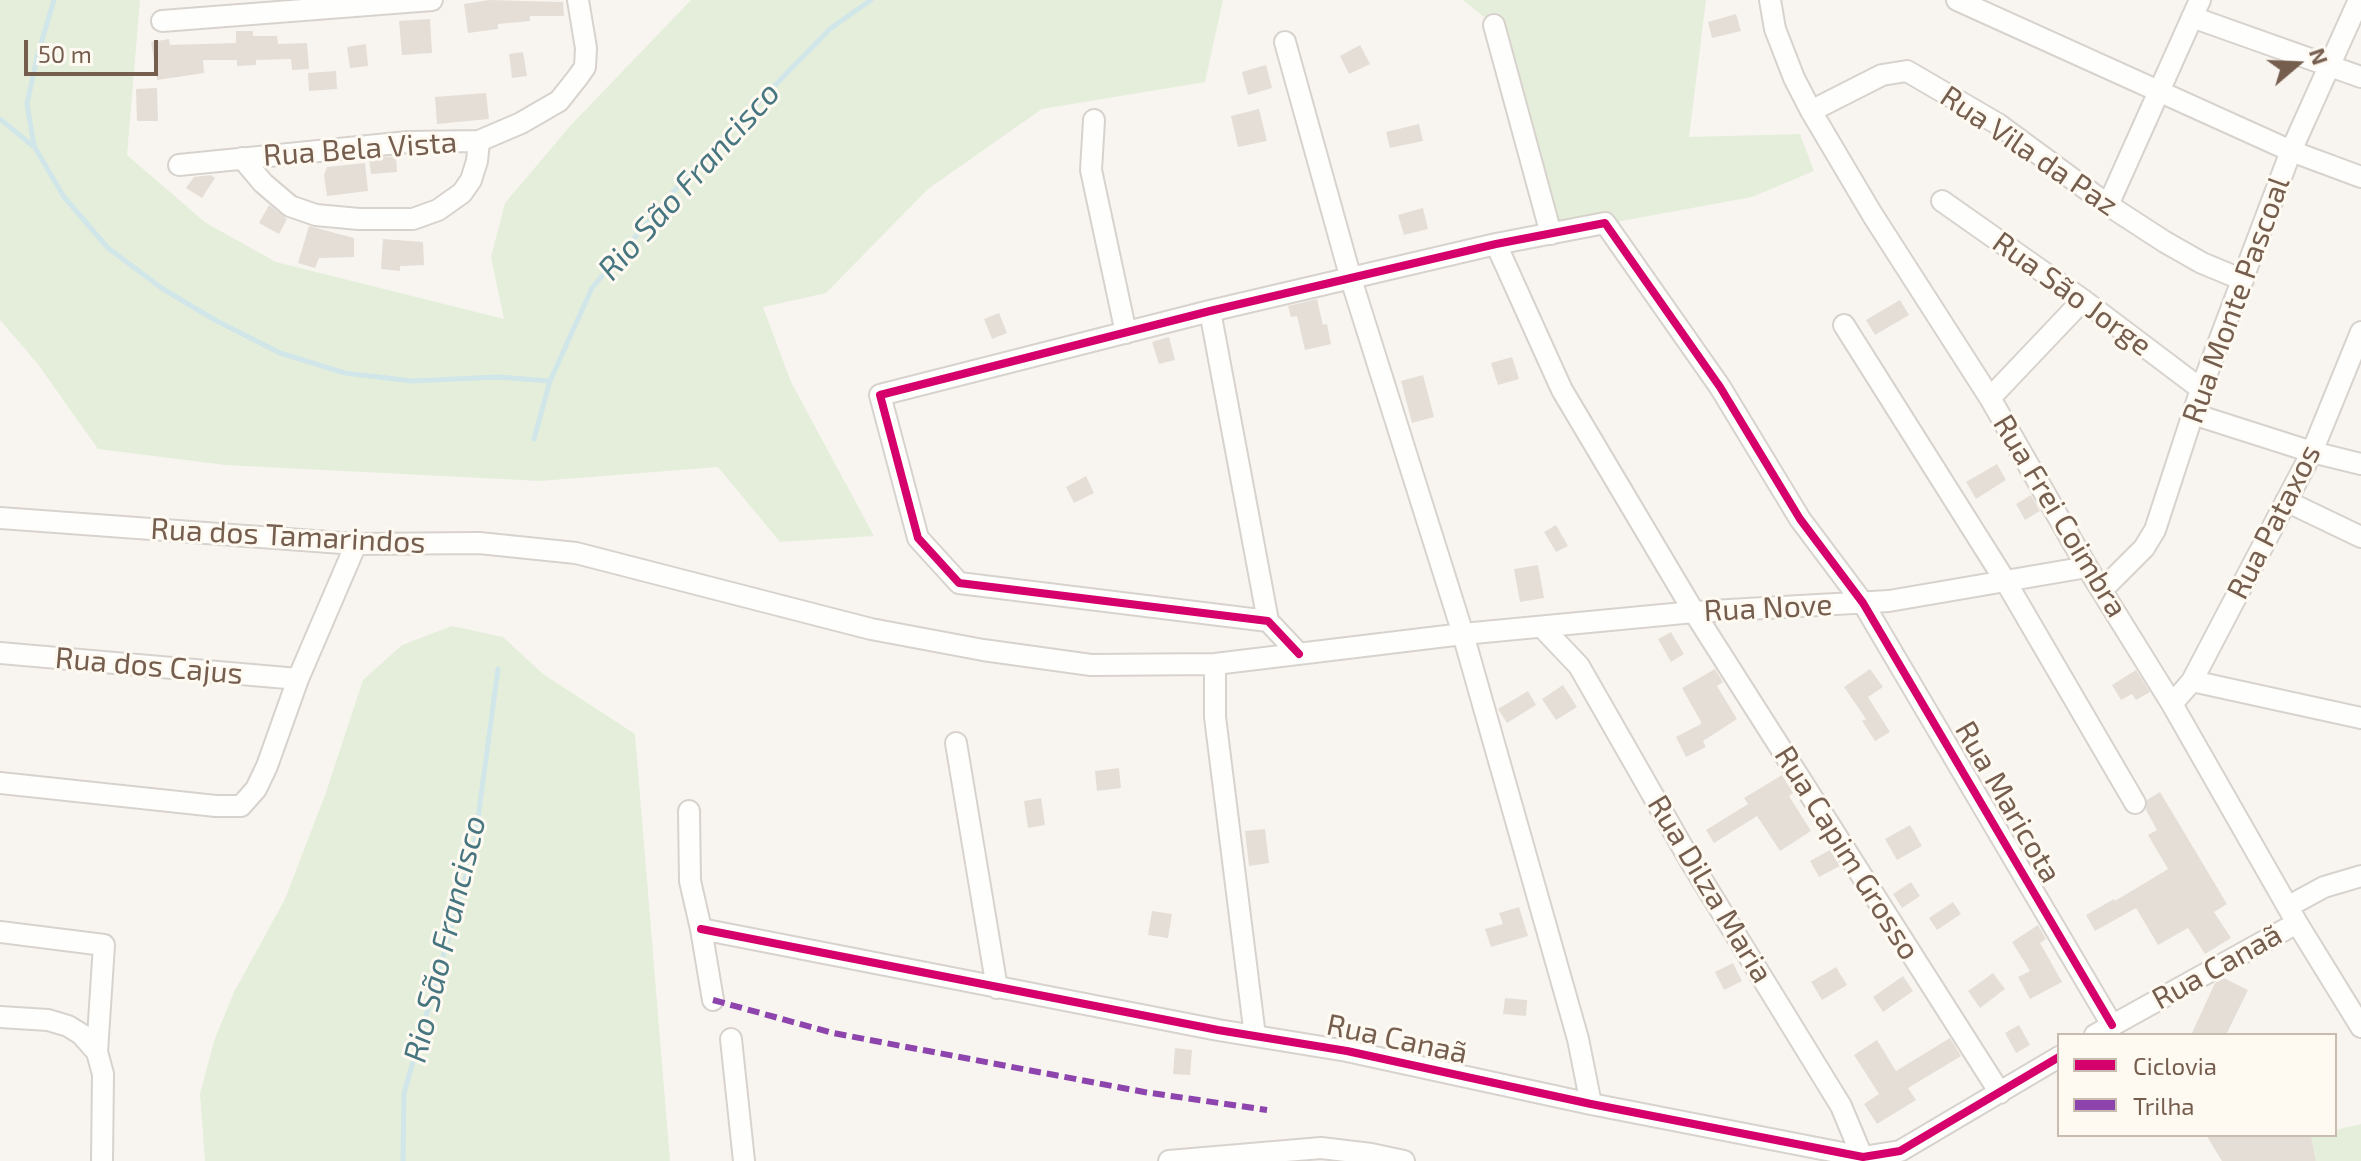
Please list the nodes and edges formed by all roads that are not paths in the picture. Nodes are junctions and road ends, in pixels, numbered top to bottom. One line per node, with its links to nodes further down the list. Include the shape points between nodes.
1 (432, 0): 6 (street)
2 (578, 0): 16 (street, Rua Bela Vista, via 586,48 585,67 578,77 559,101)
3 (1770, 0): 14 (street, Rua Frei Coimbra, via 1775,29)
4 (1957, 0): 13 (street)
5 (2359, 0): 11 (street, Rua Monte Pascoal)
6 (306, 6): 8 (street)
7 (2196, 8): 11 (street); 13 (street)
8 (162, 21)
9 (1494, 25): 23 (street)
10 (1285, 42): 25 (street)
11 (2332, 65): 12 (street); 17 (street, Rua Monte Pascoal)
12 (2361, 77)
13 (2159, 93): 17 (street); 22 (street)
14 (1811, 111): 22 (street, Rua Vila da Paz, via 1882,75 1907,71 1998,124); 33 (street, Rua Frei Coimbra)
15 (1094, 120): 31 (street, via 1091,170)
16 (479, 141): 18 (street, Rua Bela Vista, via 408,142); 18 (street, Rua Bela Vista, via 471,180 462,193 413,219 316,215 290,206)
17 (2291, 151): 20 (street); 26 (street, Rua Monte Pascoal)
18 (242, 158): 19 (street, Rua Bela Vista)
19 (179, 165)
20 (2361, 177)
21 (1942, 201): 27 (street, Rua São Jorge)
22 (2108, 205): 26 (street, Rua Vila da Paz, via 2202,263)
23 (1551, 234): 24 (street); 44 (street, Rua Maricota, via 1605,223 1720,387 1800,519)
24 (1496, 244): 25 (street); 45 (street, Rua Capim Grosso, via 1562,390)
25 (1351, 279): 28 (street); 48 (street)
26 (2243, 280): 32 (street, Rua Monte Pascoal)
27 (2083, 300): 32 (street, Rua São Jorge); 33 (street)
28 (1210, 311): 31 (street); 46 (street)
29 (1844, 325): 42 (street)
30 (2361, 332): 35 (street, Rua Pataxos)
31 (1126, 333): 46 (street, via 880,395 918,538 959,583)
32 (2201, 389): 34 (street, Rua Monte Pascoal)
33 (1990, 398): 41 (street, Rua Frei Coimbra)
34 (2193, 414): 35 (street); 43 (street, Rua Monte Pascoal, via 2150,538)
35 (2312, 452): 36 (street); 37 (street, Rua Pataxos)
36 (2361, 464)
37 (2286, 501): 39 (street); 53 (street, Rua Pataxos)
38 (0, 518): 40 (street, Rua dos Tamarindos)
39 (2361, 537)
40 (356, 544): 51 (street, Rua dos Tamarindos, via 479,543 576,553 871,629 983,650 1091,665); 52 (street)
41 (2087, 567): 42 (street, Rua Nove); 43 (street, Rua Frei Coimbra)
42 (2006, 582): 44 (street, Rua Nove); 58 (street)
43 (2103, 589): 54 (street, Rua Frei Coimbra)
44 (1863, 603): 45 (street, Rua Nove); 68 (street, Rua Maricota)
45 (1694, 612): 47 (street, Rua Nove); 73 (street, Rua Capim Grosso)
46 (1268, 621): 50 (street)
47 (1542, 627): 48 (street, Rua Nove); 75 (street, Rua Dilza Maria, via 1579,666 1691,862 1841,1106)
48 (1463, 634): 50 (street, Rua Nove); 74 (street, via 1578,1039)
49 (0, 653): 52 (street, Rua dos Cajus)
50 (1299, 654): 51 (street, Rua Nove)
51 (1215, 664): 69 (street, via 1215,717)
52 (298, 679): 57 (street, via 256,789 241,806)
53 (2192, 681): 54 (street, Rua Pataxos); 55 (street)
54 (2172, 704): 61 (street, Rua Frei Coimbra)
55 (2361, 718)
56 (956, 743): 64 (street)
57 (0, 783)
58 (2135, 803)
59 (689, 811): 62 (street, via 690,881)
60 (2361, 876): 61 (street, Rua Canaã, via 2324,887)
61 (2293, 914): 67 (street, Rua Frei Coimbra); 68 (street, Rua Canaã)
62 (701, 929): 64 (street, Rua Canaã); 65 (street)
63 (0, 932): 71 (street, via 104,945)
64 (997, 988): 69 (street, Rua Canaã)
65 (713, 1000)
66 (0, 1017): 71 (street, via 68,1026)
67 (2361, 1027)
68 (2104, 1030)
69 (1255, 1036): 74 (street, Rua Canaã)
70 (731, 1039): 77 (street)
71 (97, 1052): 76 (street, via 103,1074)
72 (2057, 1058): 73 (street, Rua Canaã)
73 (2000, 1093): 75 (street, Rua Canaã, via 1900,1151)
74 (1591, 1104): 75 (street, Rua Canaã)
75 (1864, 1159)
76 (102, 1161)
77 (744, 1161)
78 (1169, 1161): 79 (street, via 1321,1148)
79 (1404, 1161)

